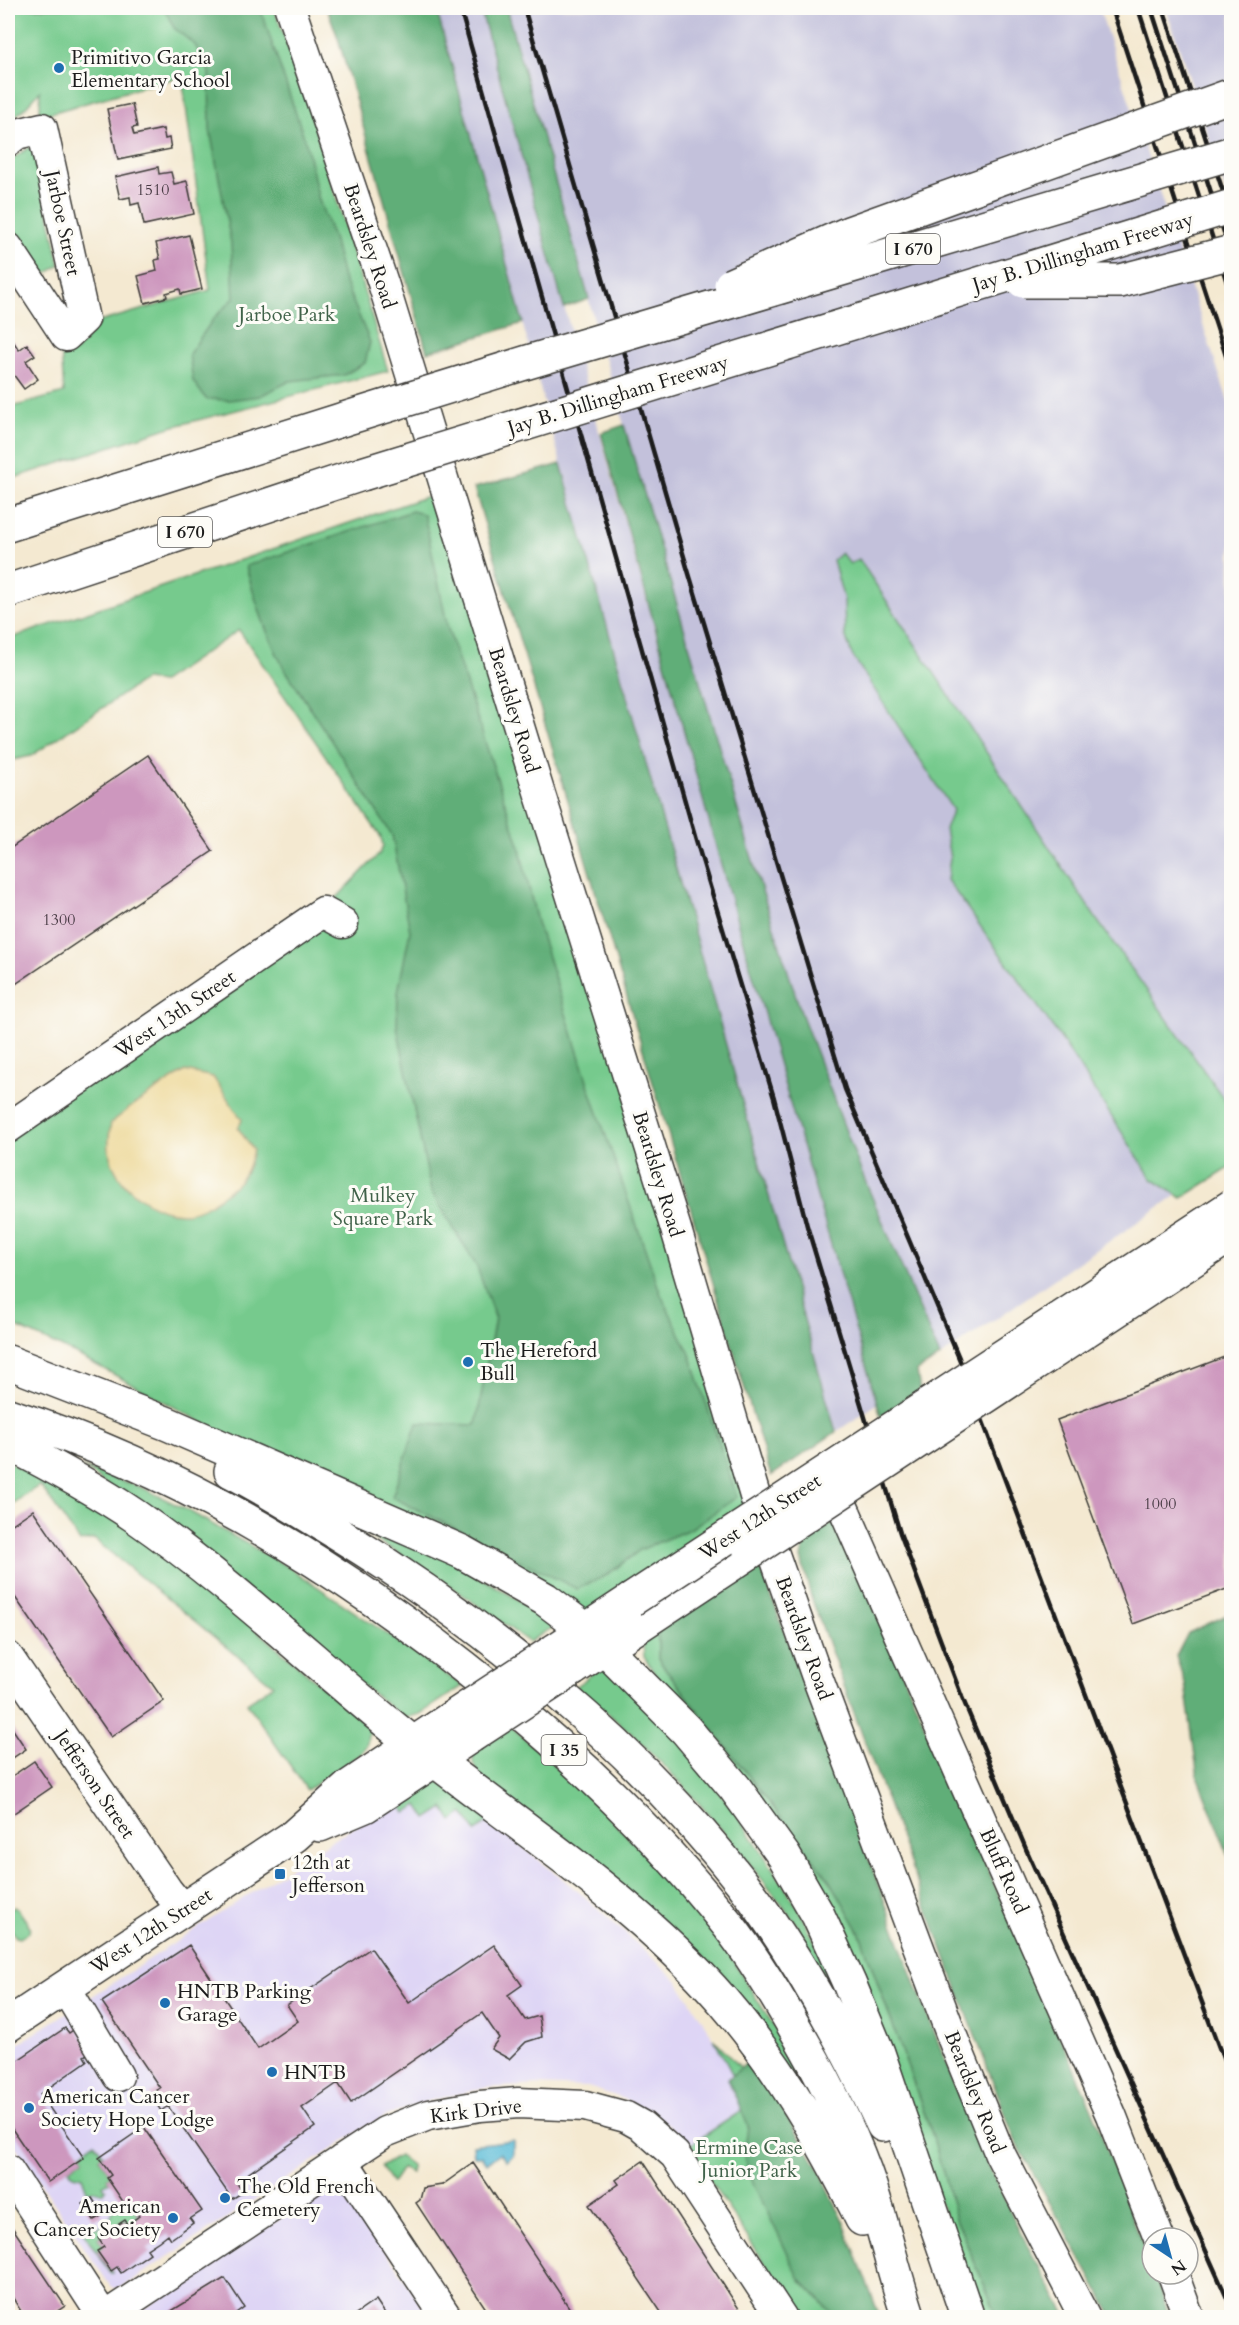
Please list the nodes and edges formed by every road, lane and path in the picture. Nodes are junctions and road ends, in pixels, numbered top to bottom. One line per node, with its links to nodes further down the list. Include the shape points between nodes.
1 (291, 8): 37 (street, Beardsley Road, via 383,283 765,1529 952,2039 1000,2154)
2 (1232, 95): 9 (main road, bridge, via 849,233)
3 (8, 141): 6 (street, Jarboe Street, via 17,134 42,128 84,319 66,336)
4 (1232, 153): 9 (main road, I 670, bridge)
5 (1232, 206): 8 (main road, Jay B. Dillingham Freeway / I 670, bridge)
6 (8, 248)
7 (1232, 252): 8 (main road, bridge, via 1120,281)
8 (989, 281): 11 (main road, Jay B. Dillingham Freeway / I 670, bridge, via 362,474)
9 (594, 344): 10 (main road, I 670, bridge)
10 (8, 525)
11 (8, 591)
12 (343, 923): 13 (street, West 13th Street, via 323,912)
13 (8, 1128)
14 (1232, 1206): 20 (main road, West 12th Street, bridge)
15 (1232, 1234): 20 (main road, West 12th Street, bridge)
16 (8, 1363): 21 (main road, via 168,1424 462,1552 536,1593); 36 (main road, I 35, via 237,1474 362,1548 496,1644 646,1775 744,1885 789,1949 840,2034)
17 (8, 1415): 32 (main road, I 35, via 174,1484 250,1522 331,1571 464,1667 585,1768 665,1850 731,1929 796,2031 832,2098 875,2200)
18 (8, 1443): 23 (main road, via 92,1488 136,1517 237,1595)
19 (843, 1507): 30 (street, Bluff Road, via 1111,2115)
20 (638, 1611): 21 (main road, West 12th Street)
21 (596, 1639): 23 (main road, West 12th Street, bridge); 36 (main road, via 686,1730 735,1788 784,1856 818,1915 878,2054)
22 (8, 1657): 24 (street, Jefferson Street)
23 (424, 1751): 24 (main road, West 12th Street, via 365,1806 294,1836); 32 (main road, via 636,1915 723,2000 794,2094)
24 (183, 1910): 25 (main road, West 12th Street)
25 (65, 1987): 26 (main road, West 12th Street); 27 (street)
26 (8, 2025)
27 (118, 2076)
28 (342, 2160): 33 (street, Kirk Drive); 34 (street); 35 (street, Kirk Drive, via 385,2132 428,2115 518,2103 609,2111 642,2126 675,2155)
29 (8, 2170): 33 (street)
30 (1154, 2226)
31 (1177, 2286): 38 (street)
32 (906, 2308)
33 (103, 2317)
34 (447, 2318)
35 (782, 2318)
36 (967, 2318)
37 (1085, 2318)
38 (1189, 2318)

